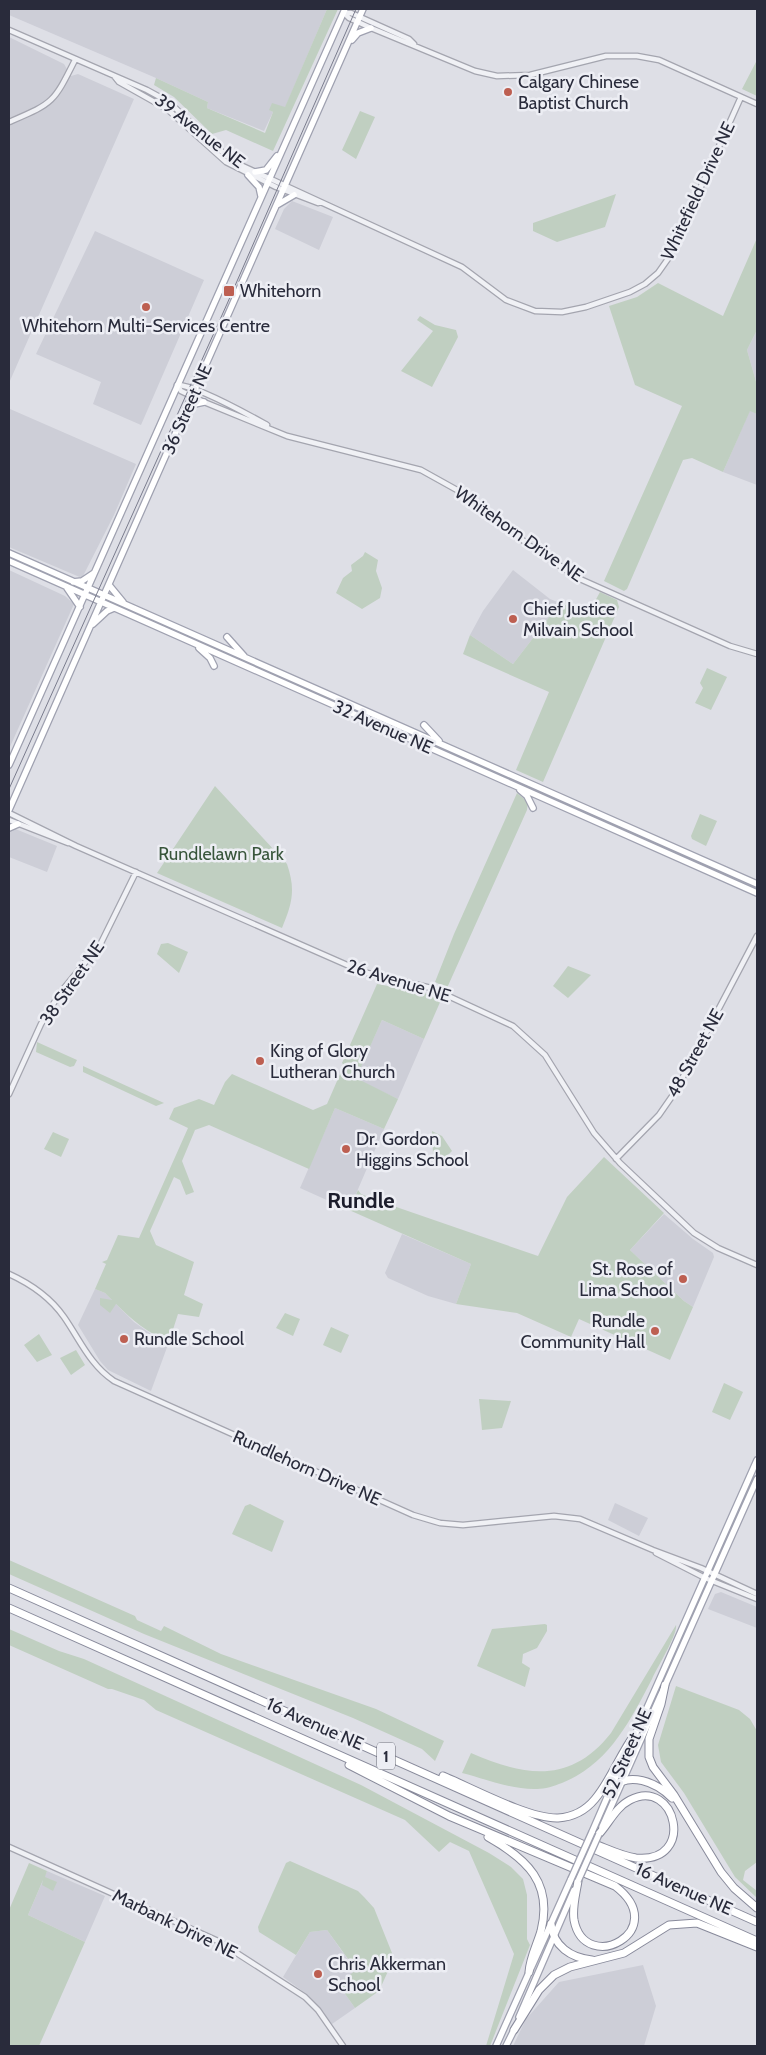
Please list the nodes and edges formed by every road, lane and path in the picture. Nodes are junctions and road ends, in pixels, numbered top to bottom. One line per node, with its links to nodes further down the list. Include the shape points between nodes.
1 (363, 9): 3 (main road, 36 Street NE)
2 (345, 11): 3 (street); 12 (main road, 36 Street NE)
3 (359, 19): 4 (street); 6 (main road, 36 Street NE); 7 (street, via 409,39)
4 (371, 28): 6 (main road, via 358,33); 7 (street)
5 (9, 30): 8 (street, 39 Avenue NE)
6 (347, 45): 15 (main road, 36 Street NE)
7 (416, 45): 9 (street, via 475,70 512,76 530,76 606,56 637,56 660,60)
8 (75, 60): 11 (street, via 59,92 48,104); 13 (street, 39 Avenue NE, via 115,76 119,82 167,109 226,162)
9 (741, 97): 10 (street); 18 (street, Whitefield Drive NE, via 666,263 645,284 586,307 549,312 520,307 462,267)
10 (757, 104)
11 (9, 122)
12 (283, 149): 13 (main road, via 266,170); 14 (main road, 36 Street NE)
13 (252, 173): 14 (street, 39 Avenue NE); 17 (main road)
14 (269, 181): 15 (street, 39 Avenue NE); 17 (main road, 36 Street NE)
15 (284, 188): 16 (street, Whitefield Drive NE); 18 (street, Whitefield Drive NE); 19 (main road, 36 Street NE)
16 (294, 195): 18 (street, Whitefield Drive NE); 19 (main road)
17 (261, 198): 20 (main road, 36 Street NE)
18 (322, 204)
19 (276, 206): 21 (main road, 36 Street NE)
20 (178, 385): 21 (street, Whitehorn Drive NE, via 181,390); 27 (main road, 36 Street NE)
21 (194, 393): 22 (street, Whitehorn Drive NE); 23 (main road, 36 Street NE); 24 (street, Whitehorn Drive NE)
22 (204, 402): 23 (main road, via 195,404); 24 (street, Whitehorn Drive NE)
23 (186, 412): 29 (main road, 36 Street NE)
24 (276, 431): 40 (street, Whitehorn Drive NE, via 421,470 466,495 530,546 580,579 730,646)
25 (9, 553): 28 (main road, 32 Avenue NE)
26 (9, 561): 30 (main road, 32 Avenue NE)
27 (95, 572): 28 (main road); 31 (main road, 36 Street NE)
28 (73, 582): 31 (main road, 32 Avenue NE)
29 (109, 585): 32 (main road, 36 Street NE); 34 (main road)
30 (65, 586): 31 (main road, 32 Avenue NE); 35 (main road)
31 (87, 592): 32 (main road, 32 Avenue NE); 33 (main road, 32 Avenue NE); 35 (main road, 36 Street NE)
32 (104, 595): 33 (main road, 36 Street NE); 34 (main road, 32 Avenue NE)
33 (101, 602): 36 (main road, 32 Avenue NE); 37 (main road, 36 Street NE)
34 (127, 606): 41 (main road, 32 Avenue NE)
35 (80, 607): 45 (main road, 36 Street NE)
36 (114, 608): 37 (main road); 39 (main road, 32 Avenue NE)
37 (90, 627): 48 (main road, 36 Street NE)
38 (227, 637): 41 (main road)
39 (194, 643): 42 (main road); 46 (main road, 32 Avenue NE)
40 (757, 654)
41 (248, 659): 44 (main road, 32 Avenue NE)
42 (214, 666)
43 (424, 725): 44 (main road)
44 (444, 746): 54 (main road, 32 Avenue NE)
45 (9, 765)
46 (512, 784): 47 (main road, via 527,796); 55 (main road, 32 Avenue NE)
47 (533, 808)
48 (9, 812): 52 (street, 26 Avenue NE)
49 (9, 820): 50 (street, 26 Avenue NE)
50 (18, 824): 51 (main road); 52 (street, 26 Avenue NE)
51 (9, 828)
52 (76, 846): 53 (street, 26 Avenue NE)
53 (136, 872): 57 (street, 38 Street NE, via 101,943 60,993 41,1024); 58 (street, 26 Avenue NE, via 363,972 431,988 501,1019 524,1034 545,1055 594,1133)
54 (757, 884)
55 (757, 894)
56 (757, 936): 58 (street, 48 Street NE, via 675,1092 659,1114)
57 (9, 1094)
58 (616, 1159): 59 (street, 26 Avenue NE, via 694,1233 718,1248)
59 (757, 1265)
60 (9, 1274): 63 (street, Rundlehorn Drive NE, via 30,1285 55,1306 93,1363 114,1381 413,1515 440,1523 463,1525 567,1517 596,1525)
61 (757, 1460): 64 (main road, 52 Street NE)
62 (757, 1478): 65 (main road, 52 Street NE)
63 (653, 1550): 64 (street, Rundlehorn Drive NE); 66 (street, Rundlehorn Drive NE)
64 (708, 1570): 65 (street, Rundlehorn Drive NE); 66 (main road, 52 Street NE)
65 (715, 1574): 67 (main road, 52 Street NE); 69 (street, Rundlehorn Drive NE)
66 (705, 1578): 67 (street, Rundlehorn Drive NE); 73 (main road, 52 Street NE)
67 (712, 1580): 70 (street, Rundlehorn Drive NE); 72 (main road, 52 Street NE)
68 (9, 1588): 75 (highway, 16 Avenue NE / 1)
69 (757, 1594)
70 (757, 1599)
71 (9, 1608): 74 (highway, 16 Avenue NE / 1)
72 (665, 1685): 76 (main road, 52 Street NE); 78 (highway, via 648,1752 653,1767)
73 (635, 1734): 75 (highway, via 594,1800 580,1812 557,1818 522,1809); 77 (main road, 52 Street NE)
74 (315, 1744): 80 (highway, via 328,1754); 88 (highway, 16 Avenue NE / 1)
75 (368, 1747): 79 (highway, 16 Avenue NE / 1)
76 (622, 1781): 77 (highway); 78 (highway, via 649,1782 665,1791); 81 (main road, 52 Street NE)
77 (612, 1788): 81 (main road, 52 Street NE)
78 (680, 1807): 84 (highway, via 725,1878)
79 (509, 1810): 81 (highway, via 636,1858 662,1852 672,1839 675,1825 670,1810 662,1802 642,1796 623,1804); 85 (highway, 16 Avenue NE / 1)
80 (476, 1828): 83 (highway, via 615,1886 633,1906 634,1922 627,1937 613,1946 603,1947 591,1944 582,1936 574,1916); 91 (highway, via 522,1859 540,1887 544,1914)
81 (596, 1833): 83 (main road, 52 Street NE, bridge)
82 (9, 1848): 93 (street, Marbank Drive NE, via 218,1940 305,1997)
83 (574, 1880): 86 (main road, 52 Street NE); 87 (main road, 52 Street NE)
84 (757, 1908)
85 (757, 1922)
86 (551, 1924): 87 (highway); 91 (main road, 52 Street NE)
87 (554, 1937): 90 (highway, via 558,1945 573,1955); 92 (main road, 52 Street NE)
88 (757, 1941)
89 (757, 1947): 90 (highway, via 702,1925 680,1923 660,1930 624,1953)
90 (602, 1960): 92 (highway, via 570,1967 554,1976 539,1990)
91 (529, 1972): 94 (main road, 52 Street NE)
92 (514, 2030): 95 (main road, 52 Street NE)
93 (343, 2046)
94 (496, 2046)
95 (506, 2046)

